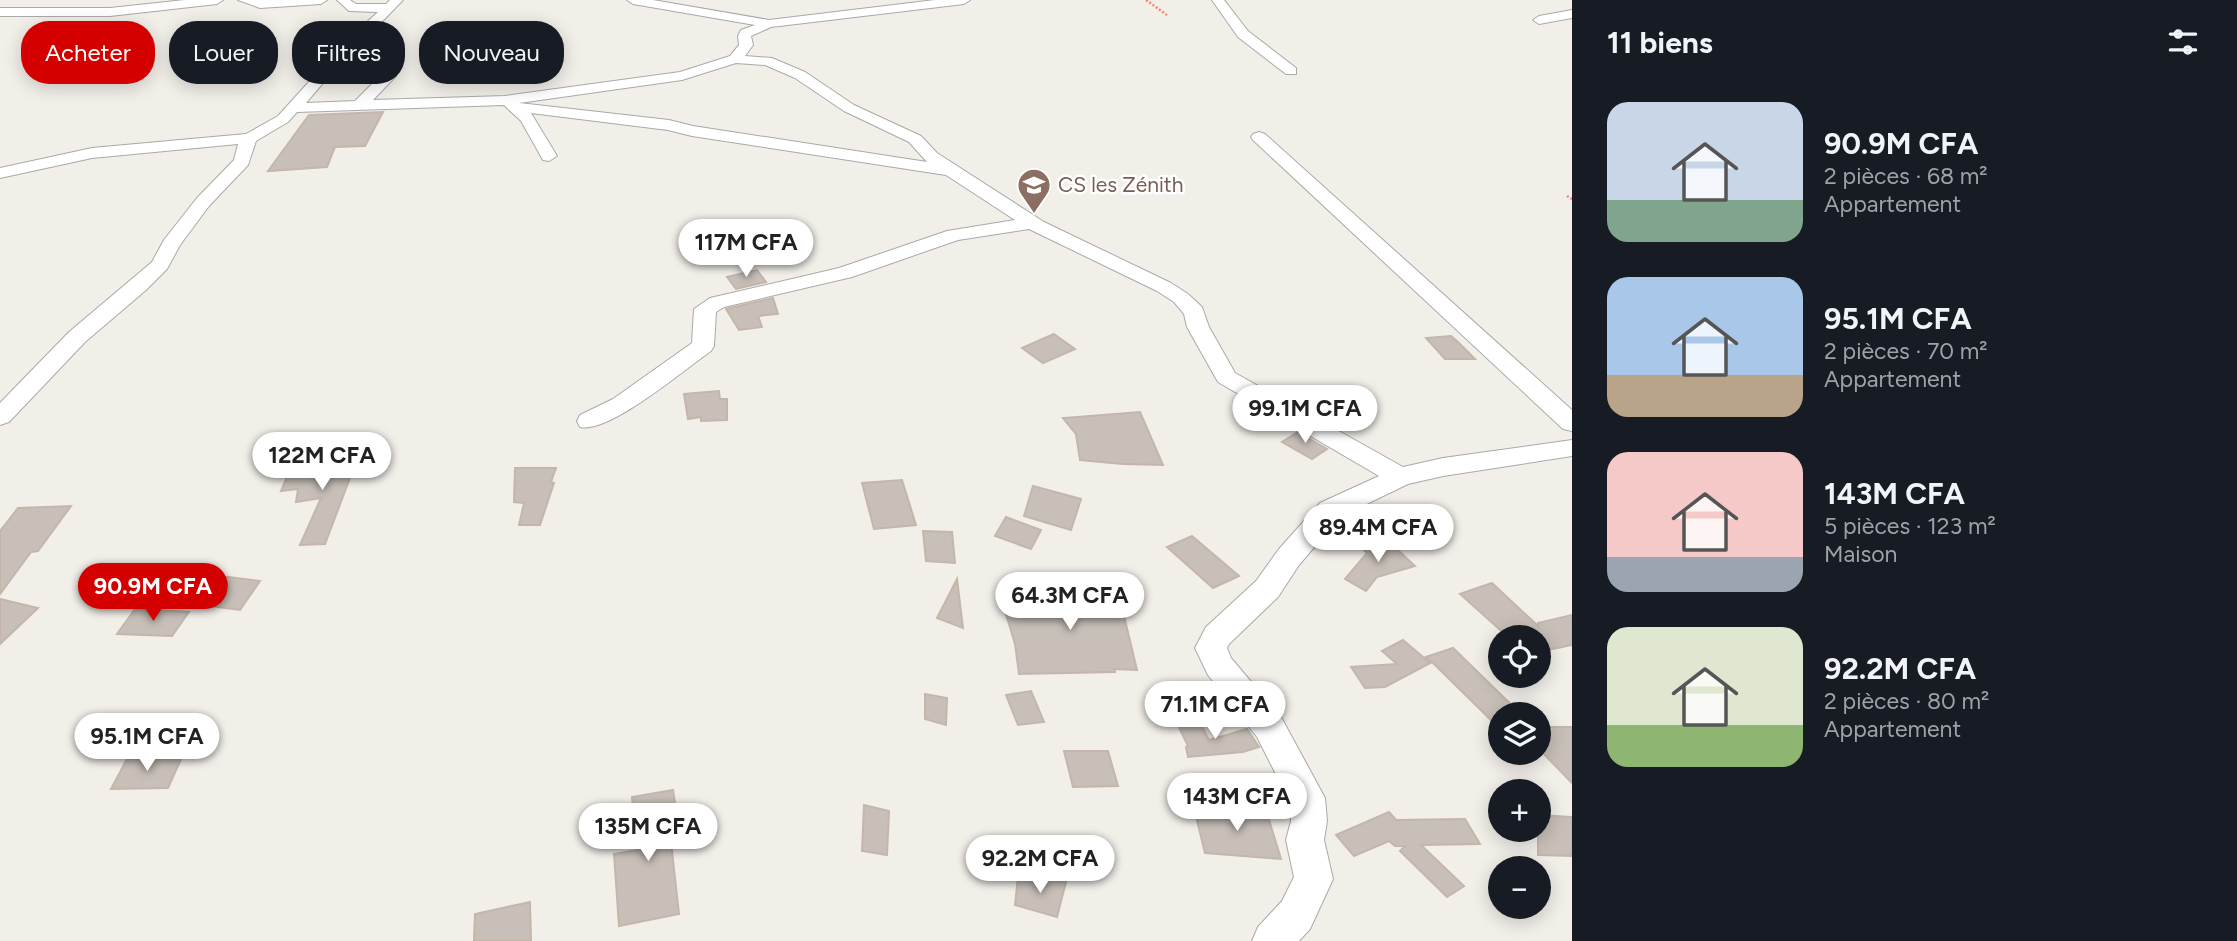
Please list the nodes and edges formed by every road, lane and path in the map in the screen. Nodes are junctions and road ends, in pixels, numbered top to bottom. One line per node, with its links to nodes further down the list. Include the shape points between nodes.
1 (217, 0): 10 (street, via 110,12)
2 (244, 0): 3 (street, via 260,4)
3 (321, 0)
4 (343, 0): 9 (street, via 353,8)
5 (634, 0): 15 (street)
6 (964, 0): 15 (street)
7 (1146, 0): 12 (path)
8 (1218, 0): 19 (street, via 1242,34)
9 (393, 4): 14 (street)
10 (0, 12)
11 (1572, 14): 13 (street)
12 (1167, 15)
13 (1539, 20)
14 (375, 21)
15 (769, 24): 16 (street, via 746,33)
16 (746, 45): 17 (street); 18 (street)
17 (735, 59): 18 (street); 22 (street, via 682,76)
18 (767, 61): 29 (street, via 915,139)
19 (1292, 71)
20 (316, 84): 24 (street)
21 (380, 84): 23 (street)
22 (511, 104): 23 (street); 27 (street, via 527,118); 29 (street)
23 (360, 105): 24 (street)
24 (293, 108): 26 (street)
25 (1259, 137): 35 (street)
26 (250, 138): 28 (street, via 100,153); 33 (street, via 242,161 203,202 159,265 77,337)
27 (549, 156)
28 (5, 169)
29 (950, 170): 32 (street)
30 (1567, 196): 31 (path)
31 (1572, 200)
32 (1032, 223): 34 (street, via 954,235 845,274 717,302 705,309 703,346 622,404); 37 (street, via 1181,298 1194,312 1226,377)
33 (0, 417)
34 (589, 421)
35 (1572, 423)
36 (1572, 448): 37 (street)
37 (1400, 477): 38 (street, via 1330,510 1267,589 1217,636 1211,648 1219,666 1269,727 1307,798 1306,840 1314,880 1296,915)
38 (1272, 941)

